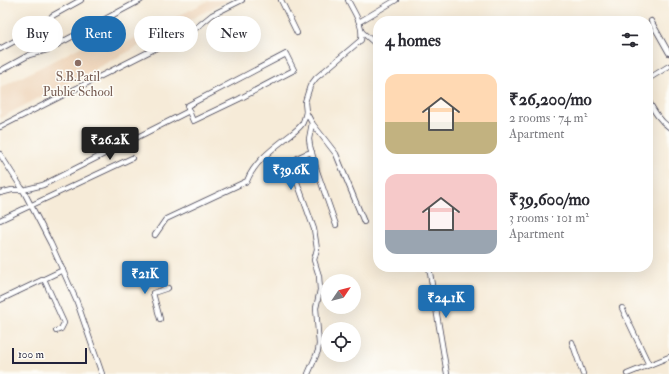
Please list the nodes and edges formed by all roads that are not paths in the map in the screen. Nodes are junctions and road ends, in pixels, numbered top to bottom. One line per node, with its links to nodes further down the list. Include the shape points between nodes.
1 (81, 0): 7 (street)
2 (141, 0): 13 (street)
3 (242, 0): 25 (street, via 212,15 196,28)
4 (281, 0): 11 (street)
5 (348, 0): 8 (street)
6 (396, 0): 8 (street)
7 (52, 16)
8 (359, 22): 10 (street)
9 (653, 25): 17 (street)
10 (362, 32): 14 (street); 23 (street, via 361,40 324,70 310,86 304,102)
11 (297, 33)
12 (12, 42): 15 (street)
13 (63, 42)
14 (373, 42)
15 (0, 49)
16 (40, 52): 19 (street)
17 (669, 53)
18 (669, 66): 20 (street)
19 (0, 71)
20 (653, 74)
21 (653, 109): 26 (street)
22 (189, 111): 22 (street, via 193,121 294,70 286,54 187,106); 30 (street, via 43,185)
23 (306, 112): 24 (street); 36 (street, via 297,130 257,164 247,181 166,219)
24 (312, 123): 27 (street, via 309,139); 34 (street, via 336,154)
25 (0, 127)
26 (669, 127)
27 (312, 152): 35 (street); 49 (street, via 292,163 314,229 317,249 314,260 320,276 316,308 319,344)
28 (0, 154): 30 (street)
29 (132, 158): 32 (street)
30 (23, 190): 31 (street); 32 (street)
31 (0, 193)
32 (30, 205): 33 (street); 37 (street)
33 (0, 220)
34 (364, 222)
35 (336, 225)
36 (155, 235)
37 (63, 270): 39 (street); 48 (street)
38 (430, 272): 50 (street)
39 (44, 279): 41 (street); 44 (street, via 64,323 61,329)
40 (168, 288): 43 (street, via 153,293)
41 (0, 300)
42 (622, 308): 47 (street)
43 (160, 319)
44 (56, 331)
45 (572, 342): 51 (street)
46 (669, 357): 47 (street)
47 (649, 365): 52 (street)
48 (102, 374)
49 (308, 374)
50 (447, 374)
51 (582, 374)
52 (627, 374)

